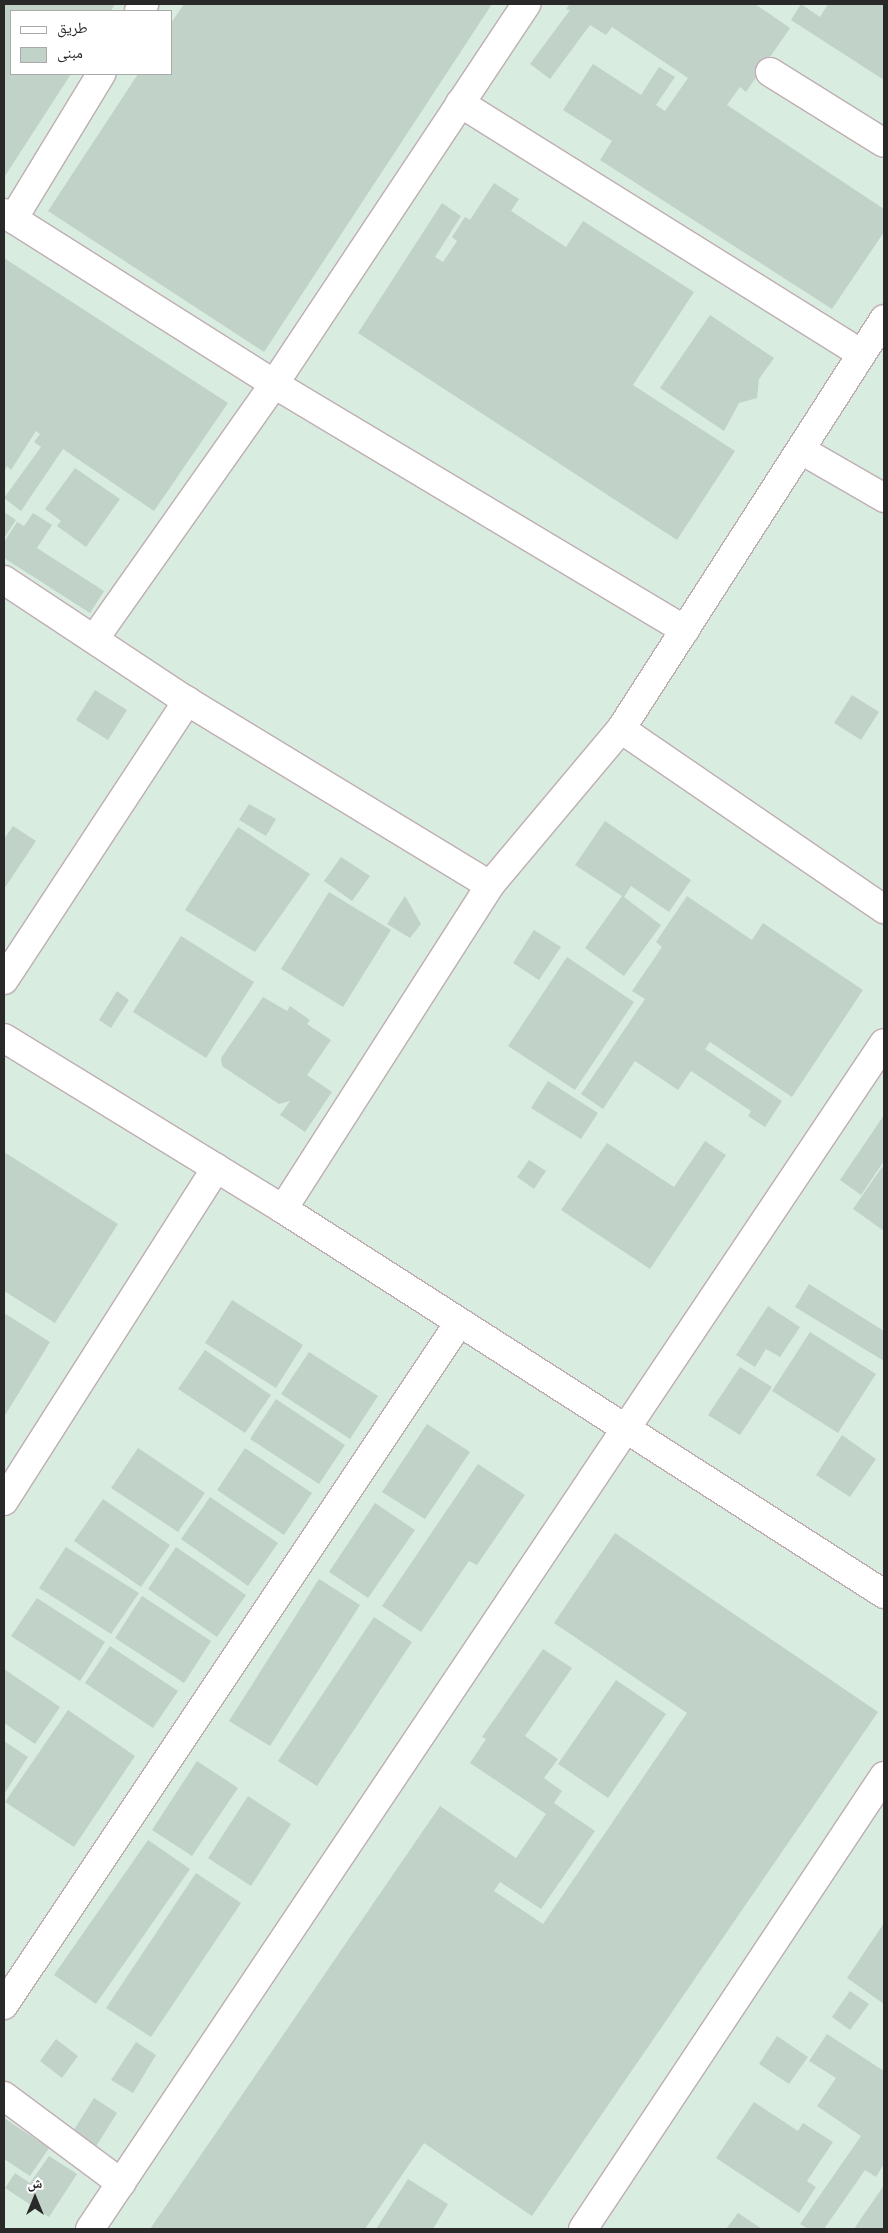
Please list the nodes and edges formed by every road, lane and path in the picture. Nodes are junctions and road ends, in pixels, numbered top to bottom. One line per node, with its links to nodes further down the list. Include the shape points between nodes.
1 (526, 4): 4 (street)
2 (770, 72): 5 (street)
3 (100, 75): 6 (street)
4 (460, 103): 8 (street); 9 (street)
5 (884, 143)
6 (8, 216): 9 (street)
7 (884, 319): 8 (street)
8 (861, 354): 10 (street)
9 (274, 384): 13 (street); 14 (street)
10 (801, 450): 11 (street); 13 (street)
11 (884, 498)
12 (4, 580): 14 (street)
13 (685, 630): 16 (street)
14 (96, 638): 15 (street)
15 (187, 701): 17 (street); 19 (street)
16 (621, 729): 17 (street); 18 (street)
17 (490, 885): 23 (street)
18 (884, 909)
19 (4, 980)
20 (4, 1038): 22 (street)
21 (884, 1043): 25 (street)
22 (216, 1168): 23 (street); 26 (street)
23 (283, 1209): 24 (street)
24 (459, 1323): 25 (street); 29 (street)
25 (624, 1428): 27 (street); 31 (street)
26 (4, 1501)
27 (884, 1594)
28 (884, 1776): 33 (street)
29 (4, 2005)
30 (4, 2096): 31 (street)
31 (121, 2183): 32 (street)
32 (90, 2229)
33 (583, 2229)

